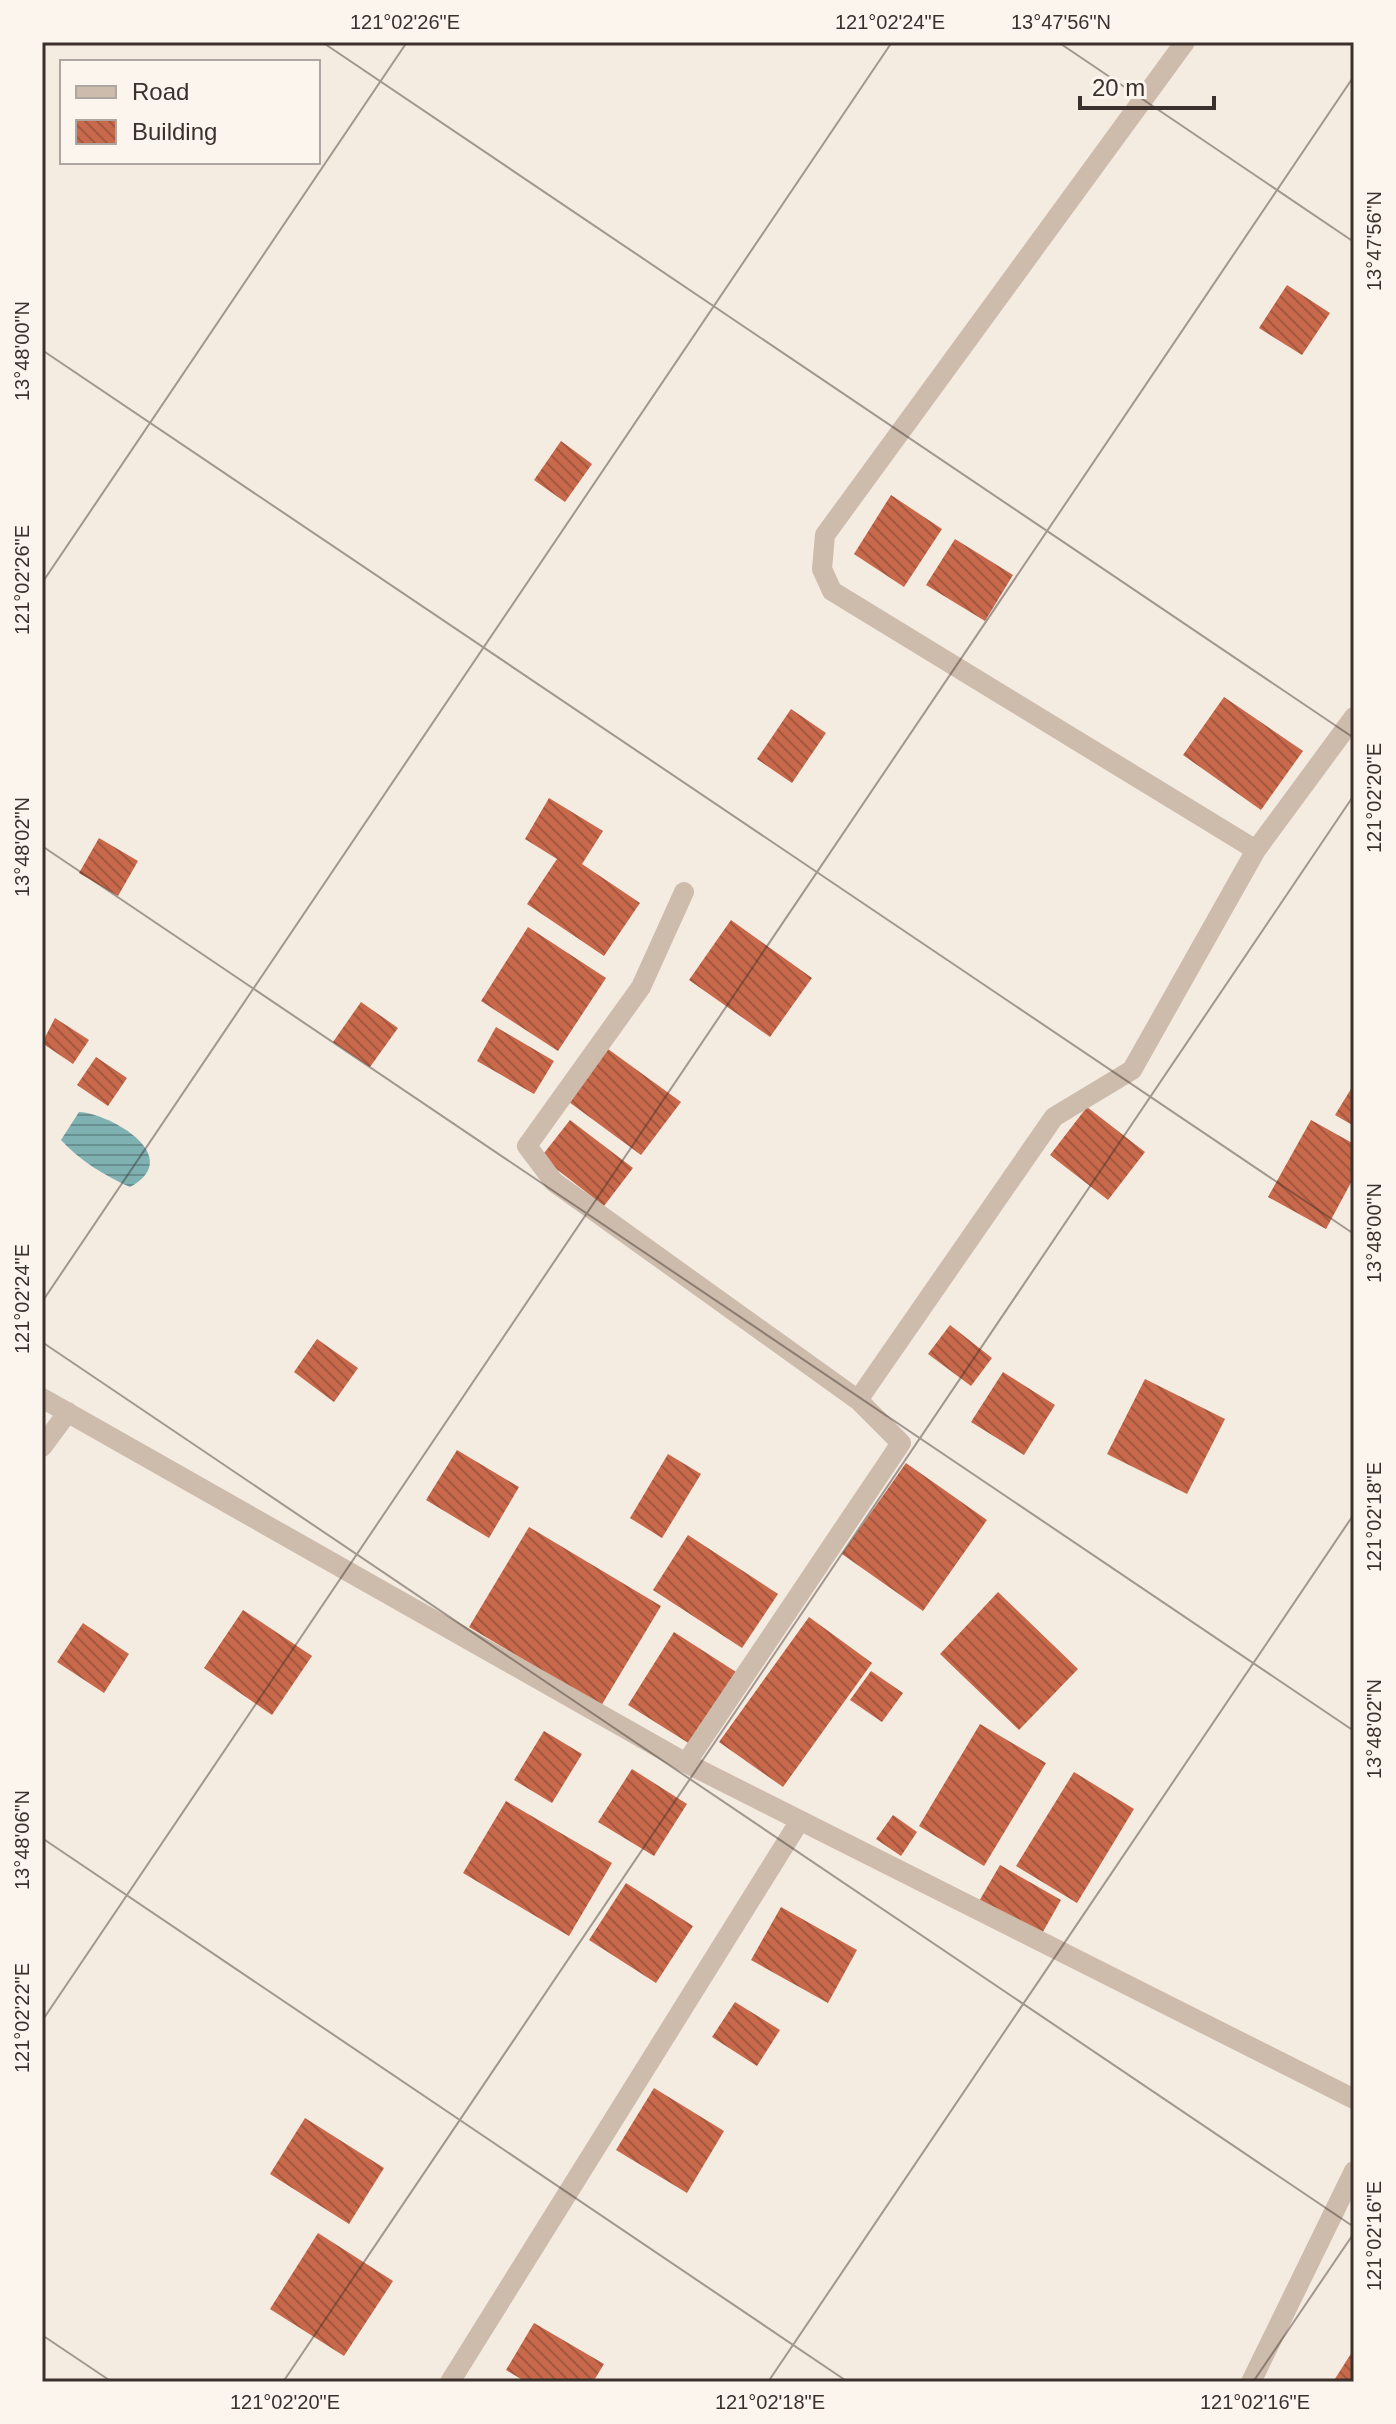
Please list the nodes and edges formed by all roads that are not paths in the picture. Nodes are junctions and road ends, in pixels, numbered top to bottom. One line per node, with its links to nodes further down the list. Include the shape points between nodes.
1 (1185, 42): 3 (street, via 825,535 822,569 832,591)
2 (1354, 717): 3 (street)
3 (1256, 850): 6 (street, via 1132,1070 1054,1117)
4 (684, 892): 6 (street, via 641,987 527,1146 554,1182)
5 (42, 1398): 7 (street)
6 (858, 1400): 9 (street, via 901,1443)
7 (68, 1412): 8 (street); 9 (street)
8 (42, 1447)
9 (686, 1763): 10 (street)
10 (799, 1822): 11 (street); 13 (street)
11 (1354, 2099)
12 (1354, 2171): 14 (street)
13 (450, 2382)
14 (1251, 2382)

